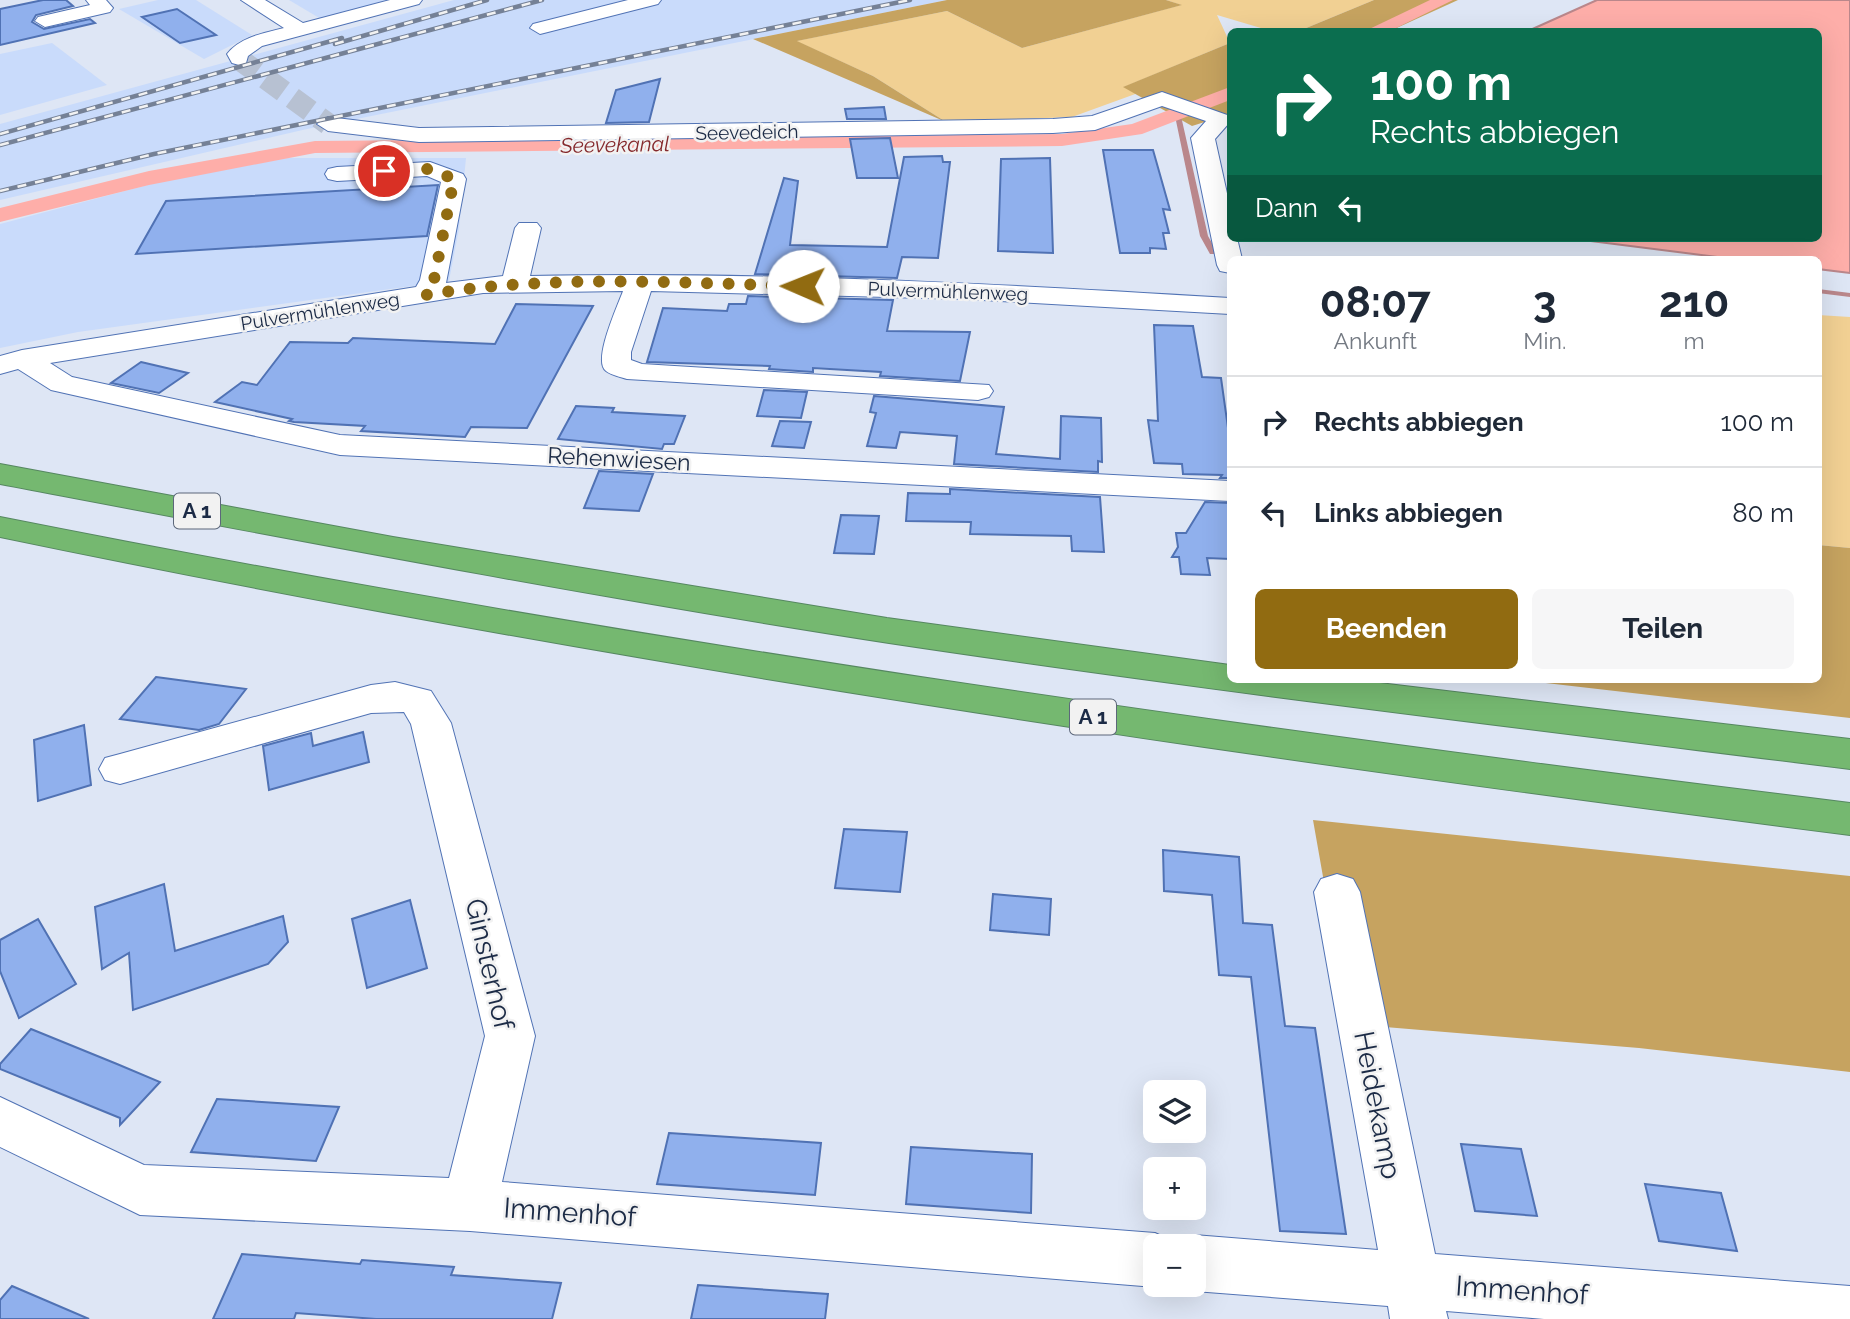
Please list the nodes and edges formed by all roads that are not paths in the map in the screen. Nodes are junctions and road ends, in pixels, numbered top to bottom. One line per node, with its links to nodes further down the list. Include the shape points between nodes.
1 (96, 0): 5 (street, via 103,8)
2 (251, 0): 7 (street)
3 (412, 0): 7 (street)
4 (651, 0): 6 (street)
5 (45, 21)
6 (540, 28)
7 (299, 29): 8 (street, via 255,43 237,54)
8 (239, 59)
9 (328, 124): 12 (street, Seevedeich, via 419,135 1053,127 1095,122 1170,102 1221,120 1203,138)
10 (337, 174): 17 (street, via 430,169 454,179 434,280)
11 (528, 228): 15 (street)
12 (1228, 256)
13 (973, 264): 16 (street)
14 (640, 282): 15 (street, Pulvermühlenweg); 16 (street, Pulvermühlenweg); 20 (street, via 616,352 616,365 638,373)
15 (514, 285): 17 (street, Pulvermühlenweg)
16 (965, 291): 18 (street, Pulvermühlenweg)
17 (425, 295): 19 (street, Pulvermühlenweg)
18 (1227, 306)
19 (11, 362): 22 (street, Rehenwiesen, via 62,384 340,445)
20 (978, 391)
21 (0, 474): 24 (highway, A 1, via 407,550 887,630)
22 (1227, 491)
23 (0, 527): 28 (highway, A 1, via 340,595 851,682 1386,759)
24 (1227, 678)
25 (1266, 683): 26 (highway, A 1)
26 (1850, 754)
27 (120, 769): 31 (street, Ginsterhof, via 371,699 395,696 416,701 430,723 510,1036)
28 (1850, 819)
29 (1337, 892): 34 (street, Heidekamp)
30 (0, 1121): 31 (street, Immenhof, via 140,1190)
31 (470, 1205): 32 (street, Immenhof)
32 (1143, 1259)
33 (1206, 1265): 34 (street, Immenhof)
34 (1415, 1300): 35 (street, Immenhof)
35 (1850, 1315)

